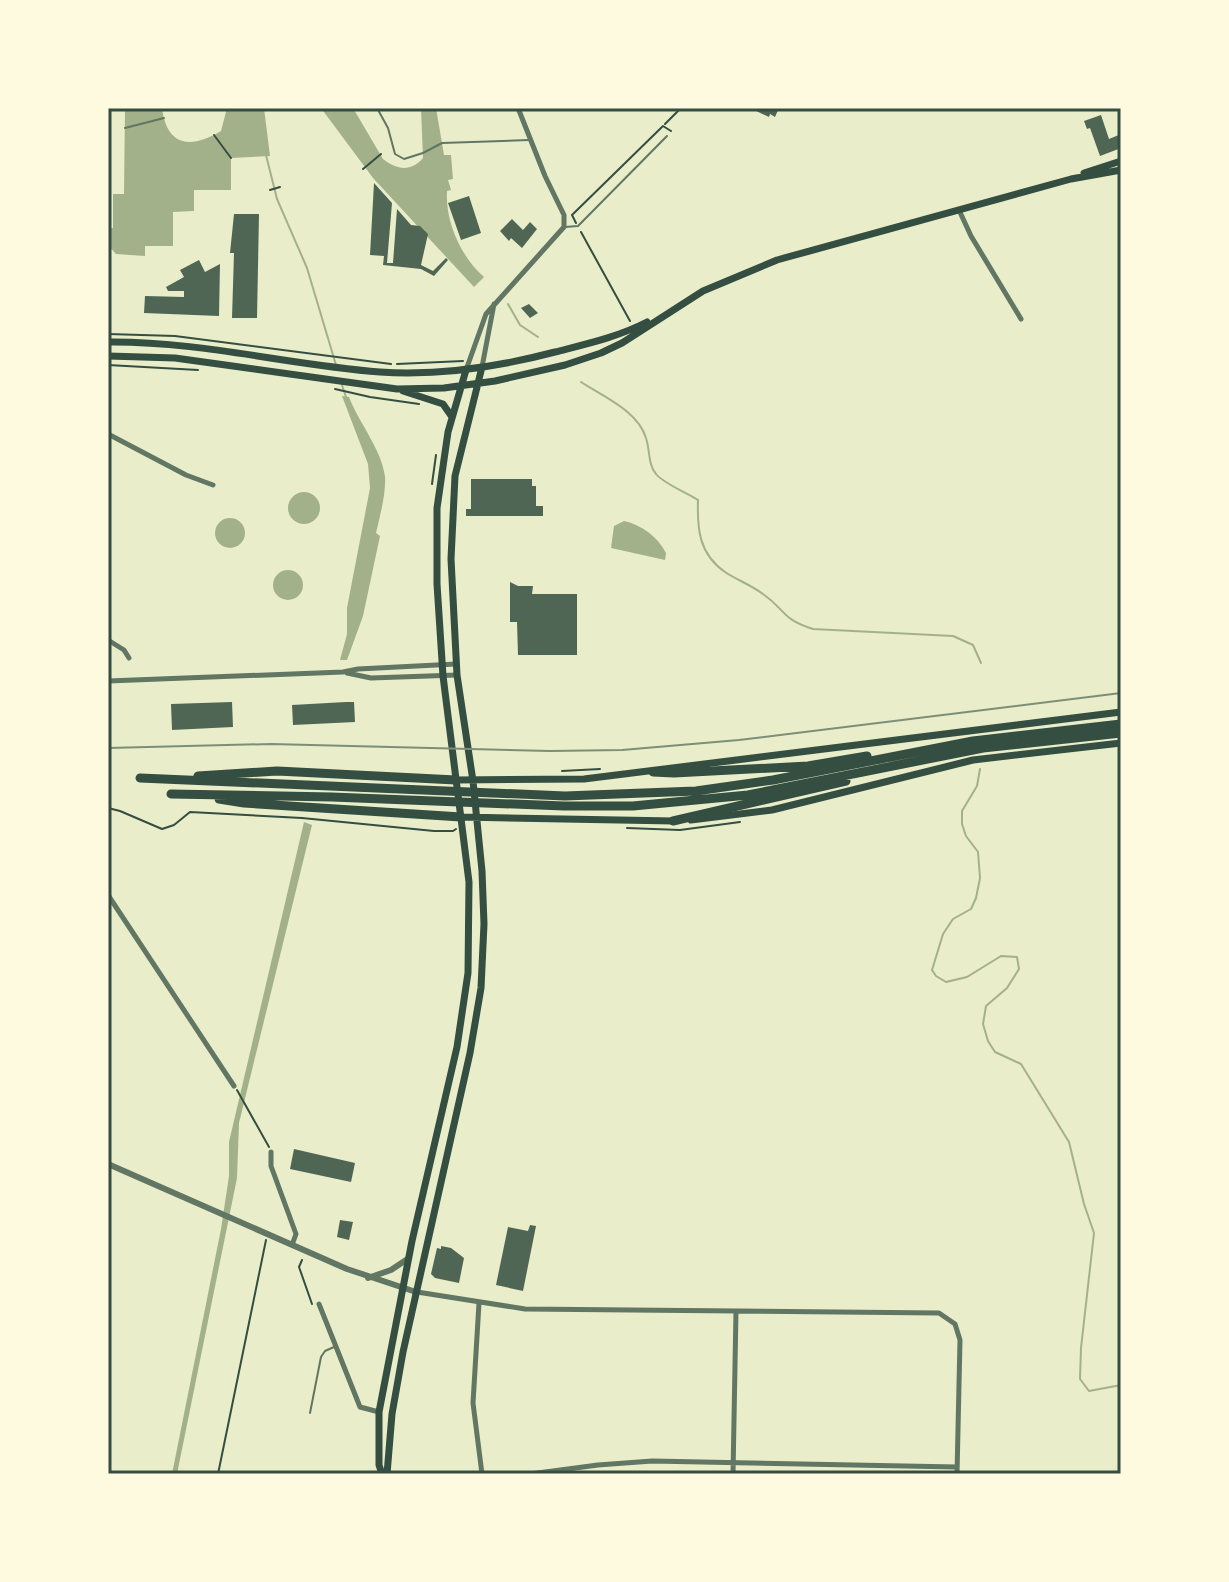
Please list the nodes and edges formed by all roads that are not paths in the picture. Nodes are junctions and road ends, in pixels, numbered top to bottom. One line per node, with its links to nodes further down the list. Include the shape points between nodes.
1 (377, 108): 6 (lane, via 395,154 404,159 442,143)
2 (518, 108): 6 (street)
3 (164, 118): 4 (lane)
4 (125, 128)
5 (667, 136): 11 (lane, via 578,226)
6 (531, 140): 11 (street, via 564,215)
7 (1121, 161): 9 (main road)
8 (1121, 170): 9 (main road)
9 (1071, 179): 10 (main road)
10 (959, 210): 12 (main road, via 777,260); 14 (street)
11 (564, 227): 13 (street)
12 (684, 302): 17 (main road, via 624,333); 19 (main road, via 622,343 551,369)
13 (494, 303): 17 (street); 18 (street)
14 (1021, 319)
15 (108, 342): 18 (main road, via 402,373)
16 (108, 356): 21 (main road, via 175,358)
17 (482, 367): 18 (main road); 19 (main road)
18 (466, 370): 20 (main road)
19 (478, 383): 20 (main road); 27 (main road, via 453,492)
20 (462, 385): 21 (main road); 22 (main road)
21 (397, 389): 22 (main road, via 443,404)
22 (452, 417): 28 (main road, via 437,508)
23 (108, 434): 24 (street)
24 (213, 485)
25 (108, 640): 26 (street)
26 (129, 658)
27 (456, 664): 28 (street); 30 (main road)
28 (442, 665): 29 (street); 31 (main road)
29 (343, 672): 31 (street, via 371,678); 32 (street)
30 (457, 675): 31 (street); 43 (main road)
31 (443, 676): 42 (main road)
32 (108, 681)
33 (1121, 712): 39 (main road)
34 (1121, 724): 37 (highway)
35 (1121, 733): 38 (highway, via 983,748)
36 (1121, 743): 48 (main road, via 985,758 772,810)
37 (950, 745): 39 (highway, via 808,766); 41 (highway, via 784,778 609,796)
38 (869, 771): 45 (highway, via 693,802 599,806); 48 (highway, via 831,786)
39 (653, 772): 43 (main road, via 557,781)
40 (140, 778): 41 (highway)
41 (171, 780): 42 (highway, via 277,771)
42 (456, 780): 43 (main road); 46 (main road)
43 (473, 781): 47 (main road)
44 (171, 794): 45 (highway)
45 (192, 794): 46 (highway, via 244,803)
46 (461, 817): 47 (main road); 54 (main road, via 470,924 465,999)
47 (478, 817): 48 (main road); 57 (main road, via 484,924 479,1008)
48 (673, 821)
49 (108, 895): 50 (street)
50 (235, 1088)
51 (271, 1152): 53 (street, via 271,1166 296,1234)
52 (108, 1164): 53 (street)
53 (292, 1245): 55 (street)
54 (409, 1258): 55 (street); 56 (main road)
55 (368, 1278): 56 (street)
56 (402, 1289): 57 (street); 62 (main road)
57 (416, 1292): 58 (street); 64 (main road)
58 (479, 1303): 60 (street, via 525,1309); 68 (street, via 473,1394)
59 (319, 1304): 61 (street)
60 (736, 1311): 65 (street); 66 (street, via 939,1313 955,1324 960,1350)
61 (335, 1346): 62 (street, via 360,1407); 63 (lane, via 321,1357)
62 (379, 1412): 64 (main road); 67 (main road, via 379,1465)
63 (310, 1413)
64 (392, 1414): 67 (main road)
65 (733, 1463): 66 (street); 69 (street, via 652,1461); 70 (street)
66 (957, 1471)
67 (384, 1474)
68 (482, 1474)
69 (530, 1474)
70 (733, 1474)

